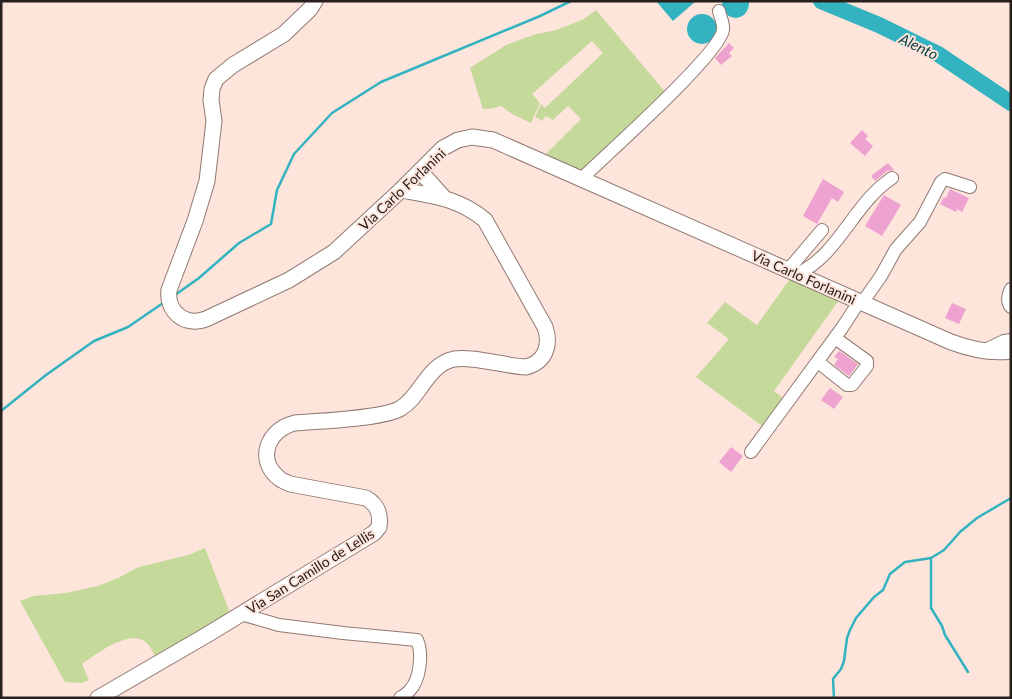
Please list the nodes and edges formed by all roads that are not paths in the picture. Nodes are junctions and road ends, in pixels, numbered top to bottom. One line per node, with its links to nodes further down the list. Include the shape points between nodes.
1 (315, 1): 7 (main road, Via Carlo Forlanini, via 284,34 216,79 211,100 214,121 208,180 169,290 172,309 182,319 200,321 289,280 334,252)
2 (719, 11): 5 (lane, via 723,29 716,46)
3 (420, 171): 5 (main road, Via Carlo Forlanini, via 443,148 472,137 493,140); 7 (main road, Via Carlo Forlanini); 8 (main road, Via San Camillo de Lellis)
4 (892, 178): 10 (lane, via 857,212 826,255 808,269)
5 (581, 179): 10 (main road, Via Carlo Forlanini)
6 (970, 188): 12 (lane, via 949,179 941,182 920,222 896,249)
7 (401, 190): 8 (main road, Via San Camillo de Lellis)
8 (444, 198): 18 (main road, Via San Camillo de Lellis, via 471,209 485,220 545,327 548,342 543,356 526,367 453,360 434,370 402,408 385,415 295,423 277,431 270,440 267,456 271,470 280,479 290,484 366,498 379,511 380,527)
9 (822, 230): 10 (lane)
10 (792, 272): 12 (main road, Via Carlo Forlanini)
11 (1011, 289): 13 (lane, via 1008,296)
12 (861, 302): 14 (lane); 15 (main road, Via Carlo Forlanini, via 951,342 983,351)
13 (1011, 307)
14 (835, 338): 16 (lane); 16 (lane, via 867,361 867,366 852,385 847,385)
15 (1008, 348)
16 (818, 362): 17 (lane)
17 (751, 452)
18 (241, 614): 19 (main road, Via San Camillo de Lellis); 20 (lane, via 279,625 418,640 420,653 416,680)
19 (98, 698)
20 (400, 698)

